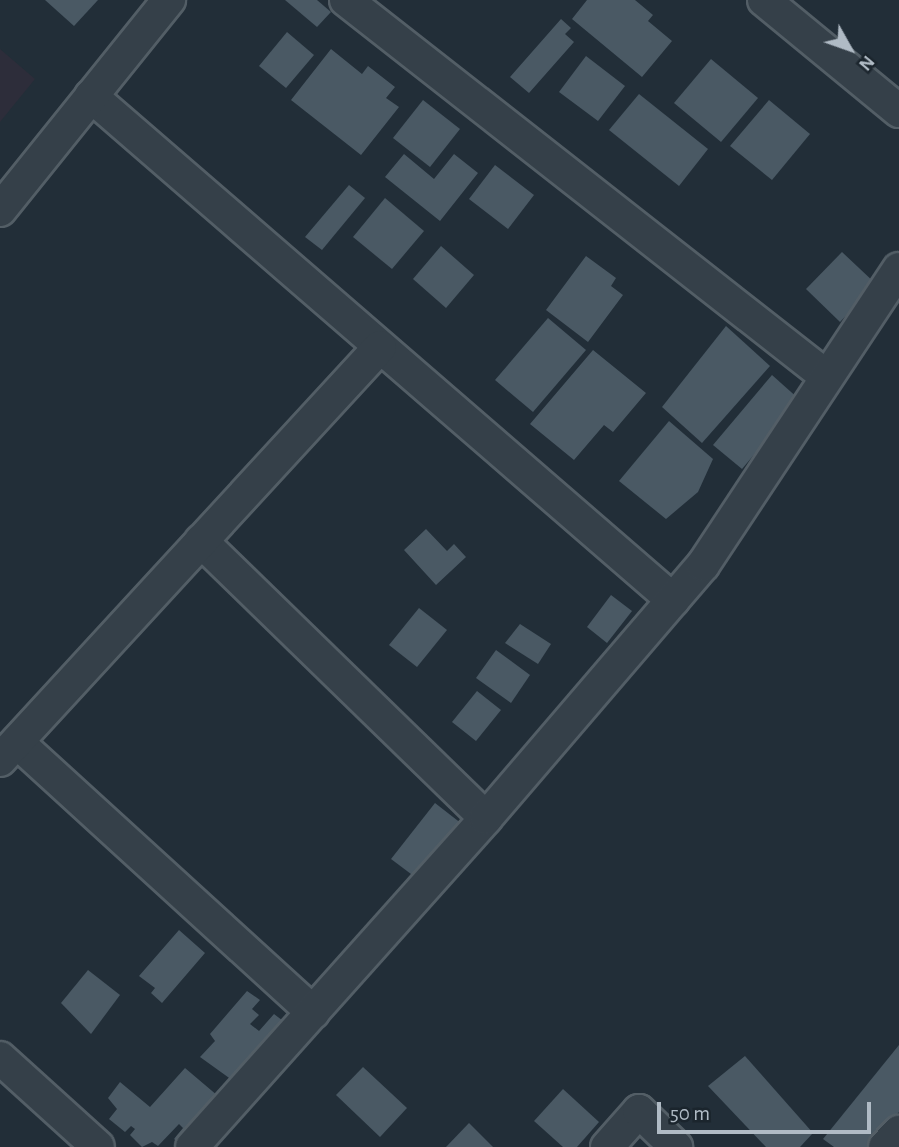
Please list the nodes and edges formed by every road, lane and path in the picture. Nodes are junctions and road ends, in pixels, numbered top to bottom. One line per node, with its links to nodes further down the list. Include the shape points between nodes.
1 (169, 0): 4 (street)
2 (346, 0): 9 (street)
3 (764, 0): 5 (street)
4 (91, 96): 6 (street); 8 (street)
5 (899, 111)
6 (0, 210)
7 (899, 269): 9 (street)
8 (380, 346): 10 (street); 11 (street)
9 (827, 377): 11 (street, via 703,565)
10 (201, 541): 12 (street); 13 (street)
11 (673, 600): 13 (street)
12 (8, 751): 14 (street)
13 (486, 818): 14 (street)
14 (313, 1012): 18 (street)
15 (0, 1058): 17 (street)
16 (899, 1132): 21 (street)
17 (98, 1147)
18 (191, 1147)
19 (607, 1147): 20 (street, via 639,1111)
20 (676, 1147)
21 (885, 1147)

